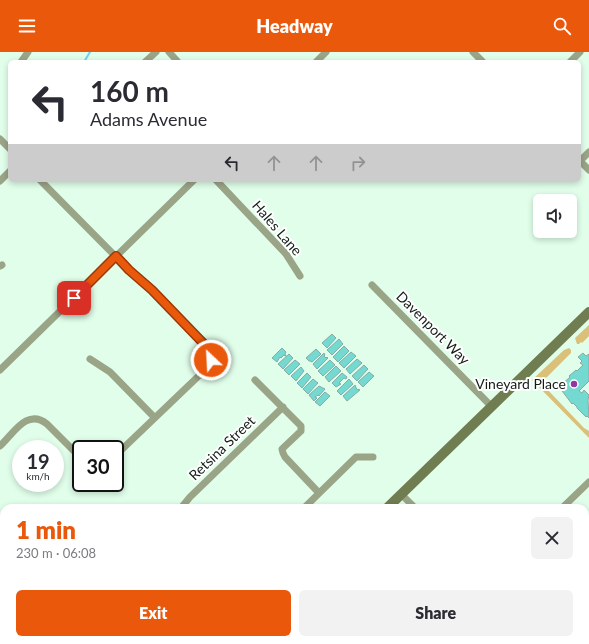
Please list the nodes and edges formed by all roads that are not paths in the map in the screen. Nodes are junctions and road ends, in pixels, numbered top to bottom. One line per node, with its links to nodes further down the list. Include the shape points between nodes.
1 (28, 52): 7 (street)
2 (156, 52): 8 (street)
3 (169, 52): 9 (street)
4 (326, 52): 10 (street)
5 (473, 52): 11 (street)
6 (580, 52): 12 (street)
7 (22, 60)
8 (147, 60)
9 (176, 60)
10 (318, 60)
11 (481, 60)
12 (572, 60)
13 (0, 139): 14 (street)
14 (8, 147)
15 (589, 152): 16 (street)
16 (581, 159)
17 (581, 163): 18 (street)
18 (589, 170)
19 (8, 173): 20 (street)
20 (0, 181)
21 (42, 182): 24 (street)
22 (192, 182): 24 (street)
23 (218, 182): 25 (street, Hales Lane, via 286,254)
24 (116, 256): 29 (street); 33 (street, via 211,352 208,367)
25 (300, 276)
26 (372, 285): 32 (street, Davenport Way)
27 (589, 312): 32 (main road)
28 (90, 359): 33 (street, via 110,372)
29 (0, 370)
30 (256, 380): 31 (street)
31 (283, 407): 39 (street, via 298,422 301,431 282,449 282,453); 41 (street, Retsina Street)
32 (492, 407): 40 (main road)
33 (154, 417): 35 (street)
34 (0, 446): 36 (street, via 22,424 34,417 47,424)
35 (124, 447)
36 (72, 449)
37 (373, 457): 39 (street, via 356,457)
38 (589, 482): 45 (street)
39 (319, 493): 42 (street)
40 (401, 494): 43 (main road); 44 (street)
41 (184, 504)
42 (308, 504)
43 (391, 504)
44 (411, 504)
45 (566, 504)

